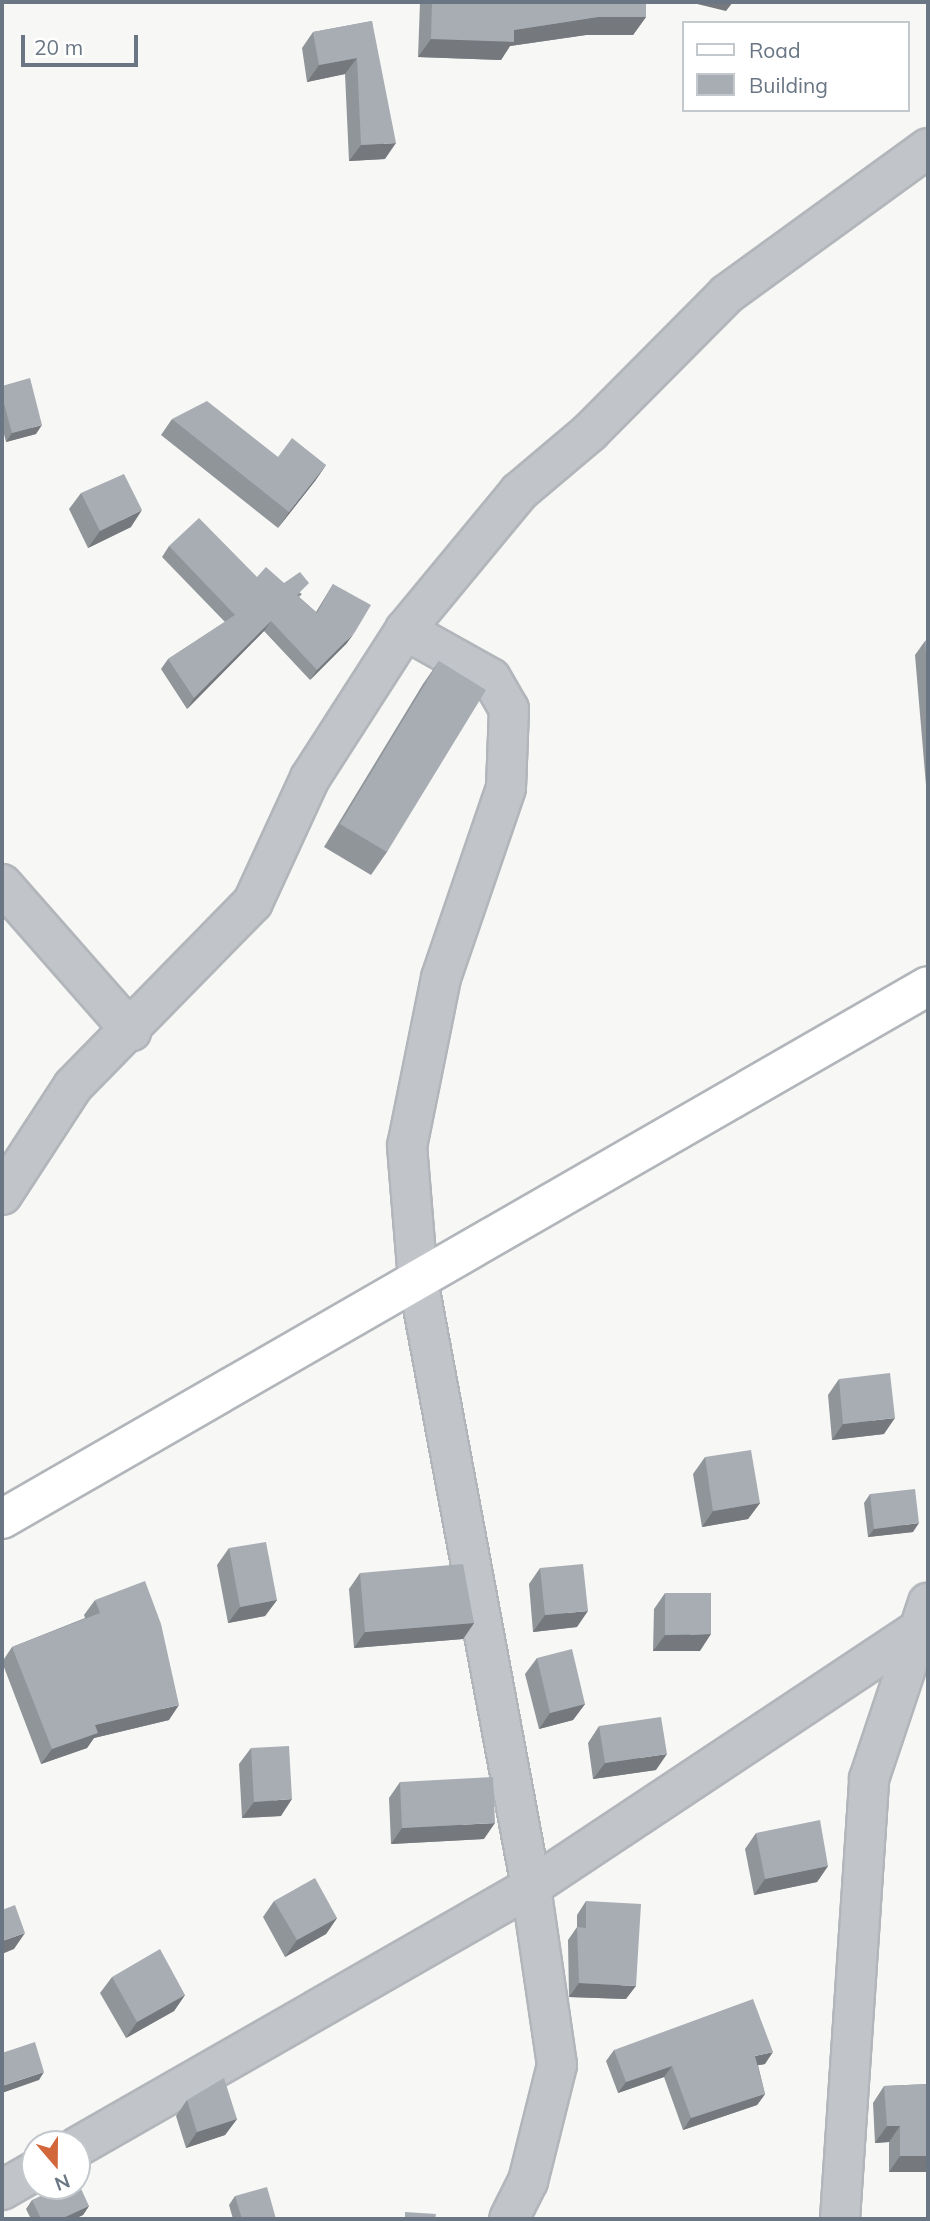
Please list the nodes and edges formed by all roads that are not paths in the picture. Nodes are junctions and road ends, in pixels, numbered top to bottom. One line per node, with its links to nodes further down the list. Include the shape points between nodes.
1 (928, 148): 2 (street, via 727,294 590,432 519,492)
2 (405, 630): 5 (street, via 310,778 253,902); 7 (street, via 491,678 509,709 506,788 441,978 407,1146)
3 (2, 884): 5 (street)
4 (928, 986): 7 (street)
5 (131, 1031): 6 (street, via 73,1086)
6 (2, 1195)
7 (418, 1280): 8 (street); 10 (street)
8 (2, 1519)
9 (923, 1617): 10 (street); 15 (street, via 869,1779)
10 (531, 1887): 11 (street); 14 (street, via 557,2065 527,2180)
11 (91, 2139)
12 (21, 2179): 13 (street)
13 (2, 2190)
14 (509, 2219)
15 (840, 2219)

